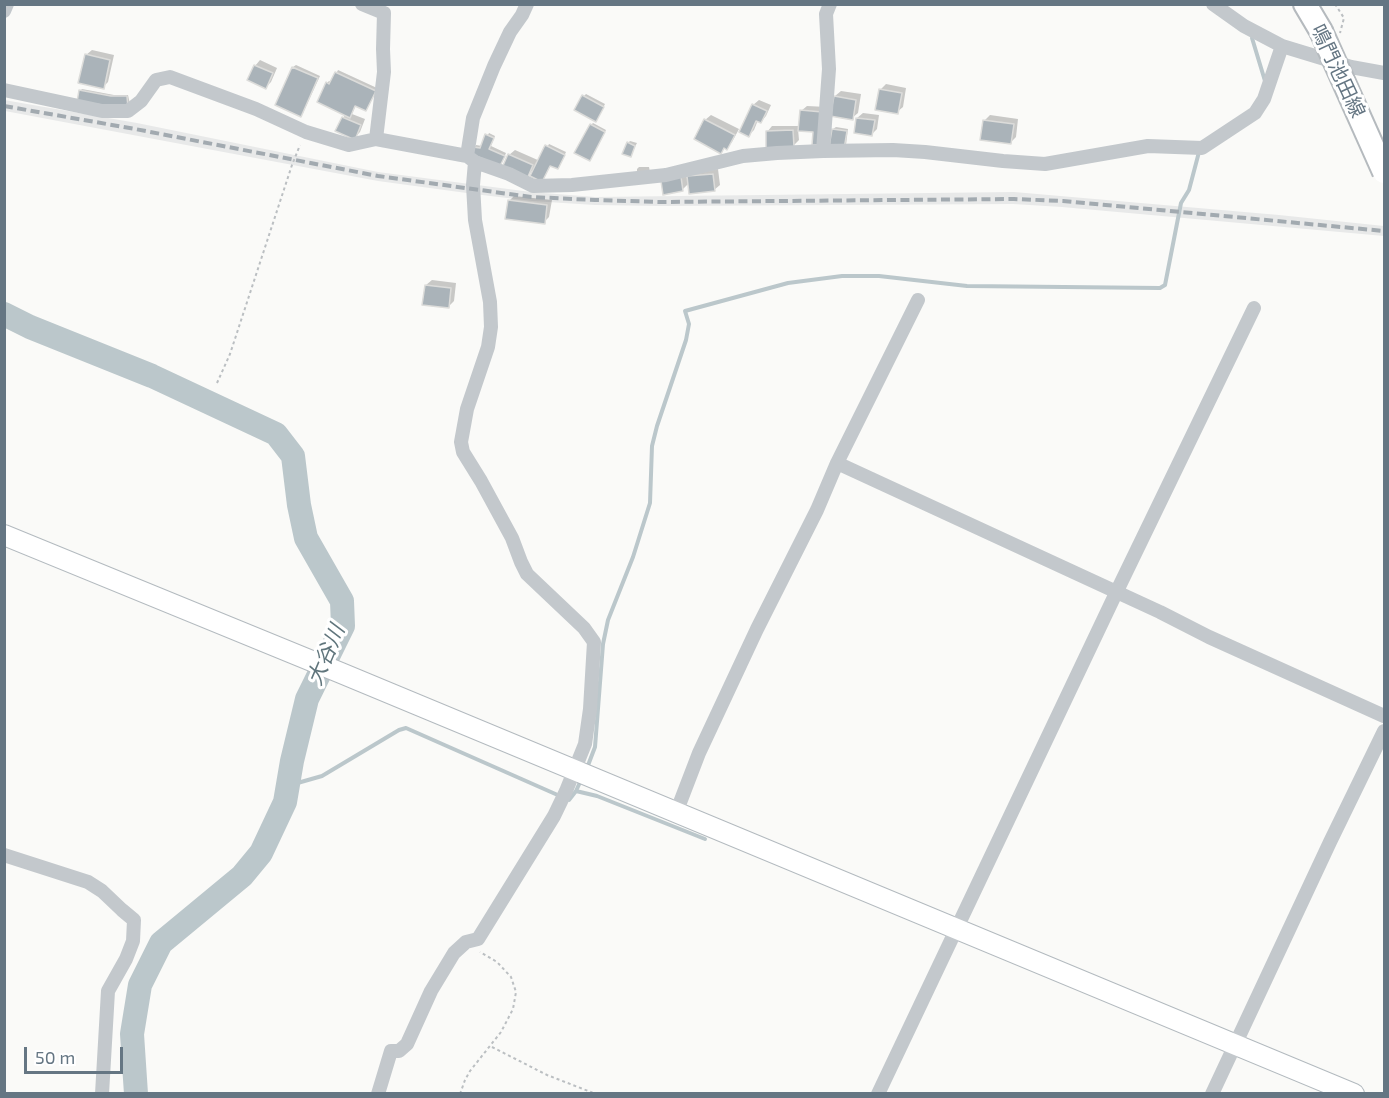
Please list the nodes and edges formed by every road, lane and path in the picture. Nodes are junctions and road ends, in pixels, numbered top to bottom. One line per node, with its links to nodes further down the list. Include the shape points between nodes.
1 (7, 4): 7 (street)
2 (362, 4): 12 (street, via 384,13 384,72)
3 (527, 4): 14 (street, via 510,32 473,118)
4 (830, 4): 13 (street, via 826,14 829,69)
5 (1213, 4): 8 (street)
6 (1305, 4): 15 (main road, 鳴門池田線, bridge)
7 (4, 11)
8 (1281, 46): 9 (street); 13 (street, via 1264,99 1255,113 1202,148 1148,146 1046,164 893,150)
9 (1384, 73)
10 (4, 90): 11 (street, via 102,111 128,111 156,80 170,77)
11 (306, 132): 12 (street, via 349,145); 18 (path)
12 (376, 139): 14 (street)
13 (823, 151): 14 (street, via 743,156 666,175 533,186)
14 (471, 159): 24 (street, via 475,220 491,327 461,442 463,453 512,538 527,574 594,642)
15 (1384, 172)
16 (918, 300): 19 (street)
17 (1254, 308): 21 (street)
18 (217, 382)
19 (837, 463): 21 (street); 25 (street, via 699,753)
20 (4, 535): 24 (street)
21 (1116, 593): 22 (street); 27 (street)
22 (1384, 716)
23 (1384, 731): 29 (street)
24 (581, 773): 25 (street); 28 (street, via 566,791 478,939)
25 (676, 813): 27 (street)
26 (4, 855): 31 (street, via 88,882 134,920 133,941 108,991)
27 (957, 928): 29 (street); 35 (street)
28 (470, 941): 30 (path, via 511,977 516,992 513,1009); 32 (street, via 454,953 430,991 407,1044 399,1052 391,1051)
29 (1236, 1044): 36 (street); 37 (street)
30 (491, 1046): 33 (path, via 470,1071); 34 (path, via 547,1075)
31 (102, 1094)
32 (378, 1094)
33 (460, 1094)
34 (596, 1094)
35 (878, 1094)
36 (1212, 1094)
37 (1354, 1094)

